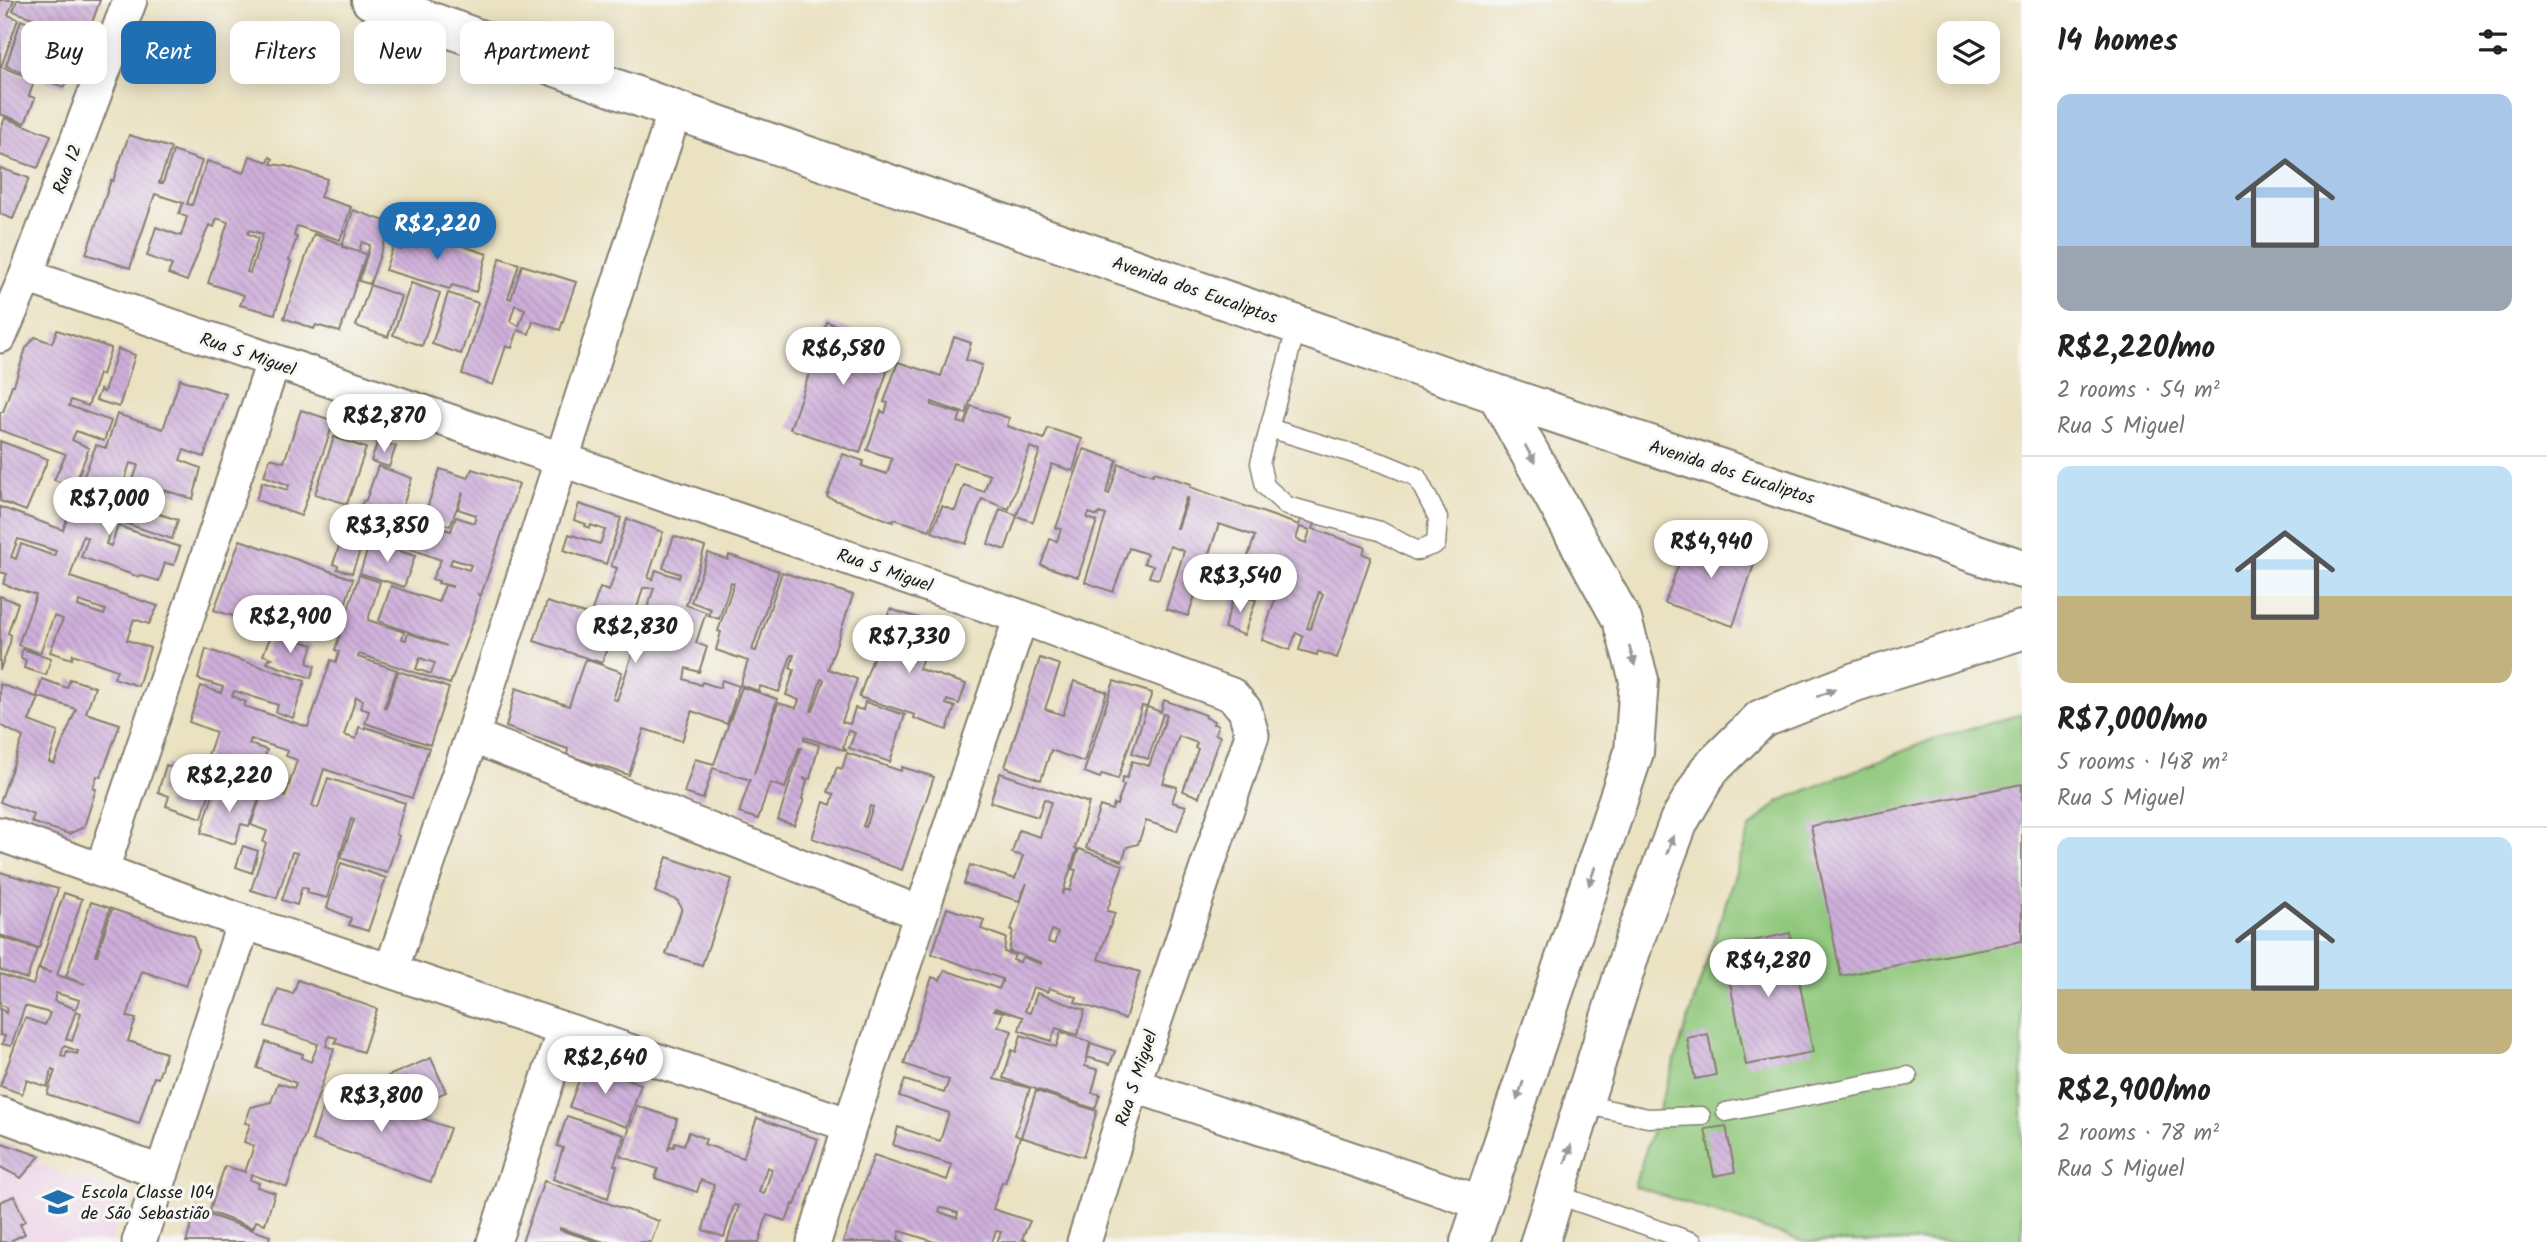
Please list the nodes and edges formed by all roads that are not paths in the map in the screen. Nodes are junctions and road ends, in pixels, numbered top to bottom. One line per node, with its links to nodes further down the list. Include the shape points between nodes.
1 (131, 0): 4 (street, Rua 12)
2 (389, 3): 3 (street, Avenida dos Eucaliptos)
3 (675, 110): 5 (street, Avenida dos Eucaliptos); 10 (street)
4 (26, 276): 6 (street, Rua 12); 7 (street, Rua S Miguel)
5 (1297, 325): 8 (street, Avenida dos Eucaliptos); 9 (lane)
6 (0, 336)
7 (273, 363): 10 (street, Rua S Miguel); 16 (street)
8 (1497, 394): 11 (street, Avenida dos Eucaliptos); 19 (street, one-way to 19, via 1622,620 1639,680 1634,752)
9 (1269, 428): 9 (lane, via 1260,463 1265,485 1287,506 1380,530 1417,551 1436,544 1438,518 1417,477)
10 (561, 459): 12 (street, Rua S Miguel); 14 (street)
11 (2022, 569)
12 (1021, 617): 17 (street); 24 (street, Rua S Miguel, via 1231,695 1245,710 1252,735)
13 (2022, 631): 20 (street, one-way to 13, via 1679,821 1709,770 1761,719 1855,682)
14 (472, 736): 17 (street); 21 (street)
15 (0, 834): 16 (street)
16 (102, 869): 18 (street)
17 (920, 913): 29 (street)
18 (244, 922): 21 (street); 30 (street)
19 (1577, 922): 20 (street); 32 (street, one-way to 32)
20 (1634, 941): 25 (street)
21 (391, 970): 22 (street)
22 (564, 1030): 29 (street); 34 (street)
23 (1908, 1076): 26 (lane)
24 (1133, 1086): 32 (street); 36 (street, Rua S Miguel)
25 (1583, 1104): 28 (lane, via 1648,1118); 31 (street, one-way to 25)
26 (1726, 1112)
27 (0, 1114): 30 (street)
28 (1701, 1116)
29 (850, 1125): 35 (street)
30 (162, 1173): 33 (street)
31 (1555, 1194): 38 (street); 39 (lane)
32 (1482, 1203): 37 (street)
33 (139, 1242)
34 (494, 1242)
35 (814, 1242)
36 (1084, 1242)
37 (1470, 1242)
38 (1540, 1242)
39 (1693, 1242)

